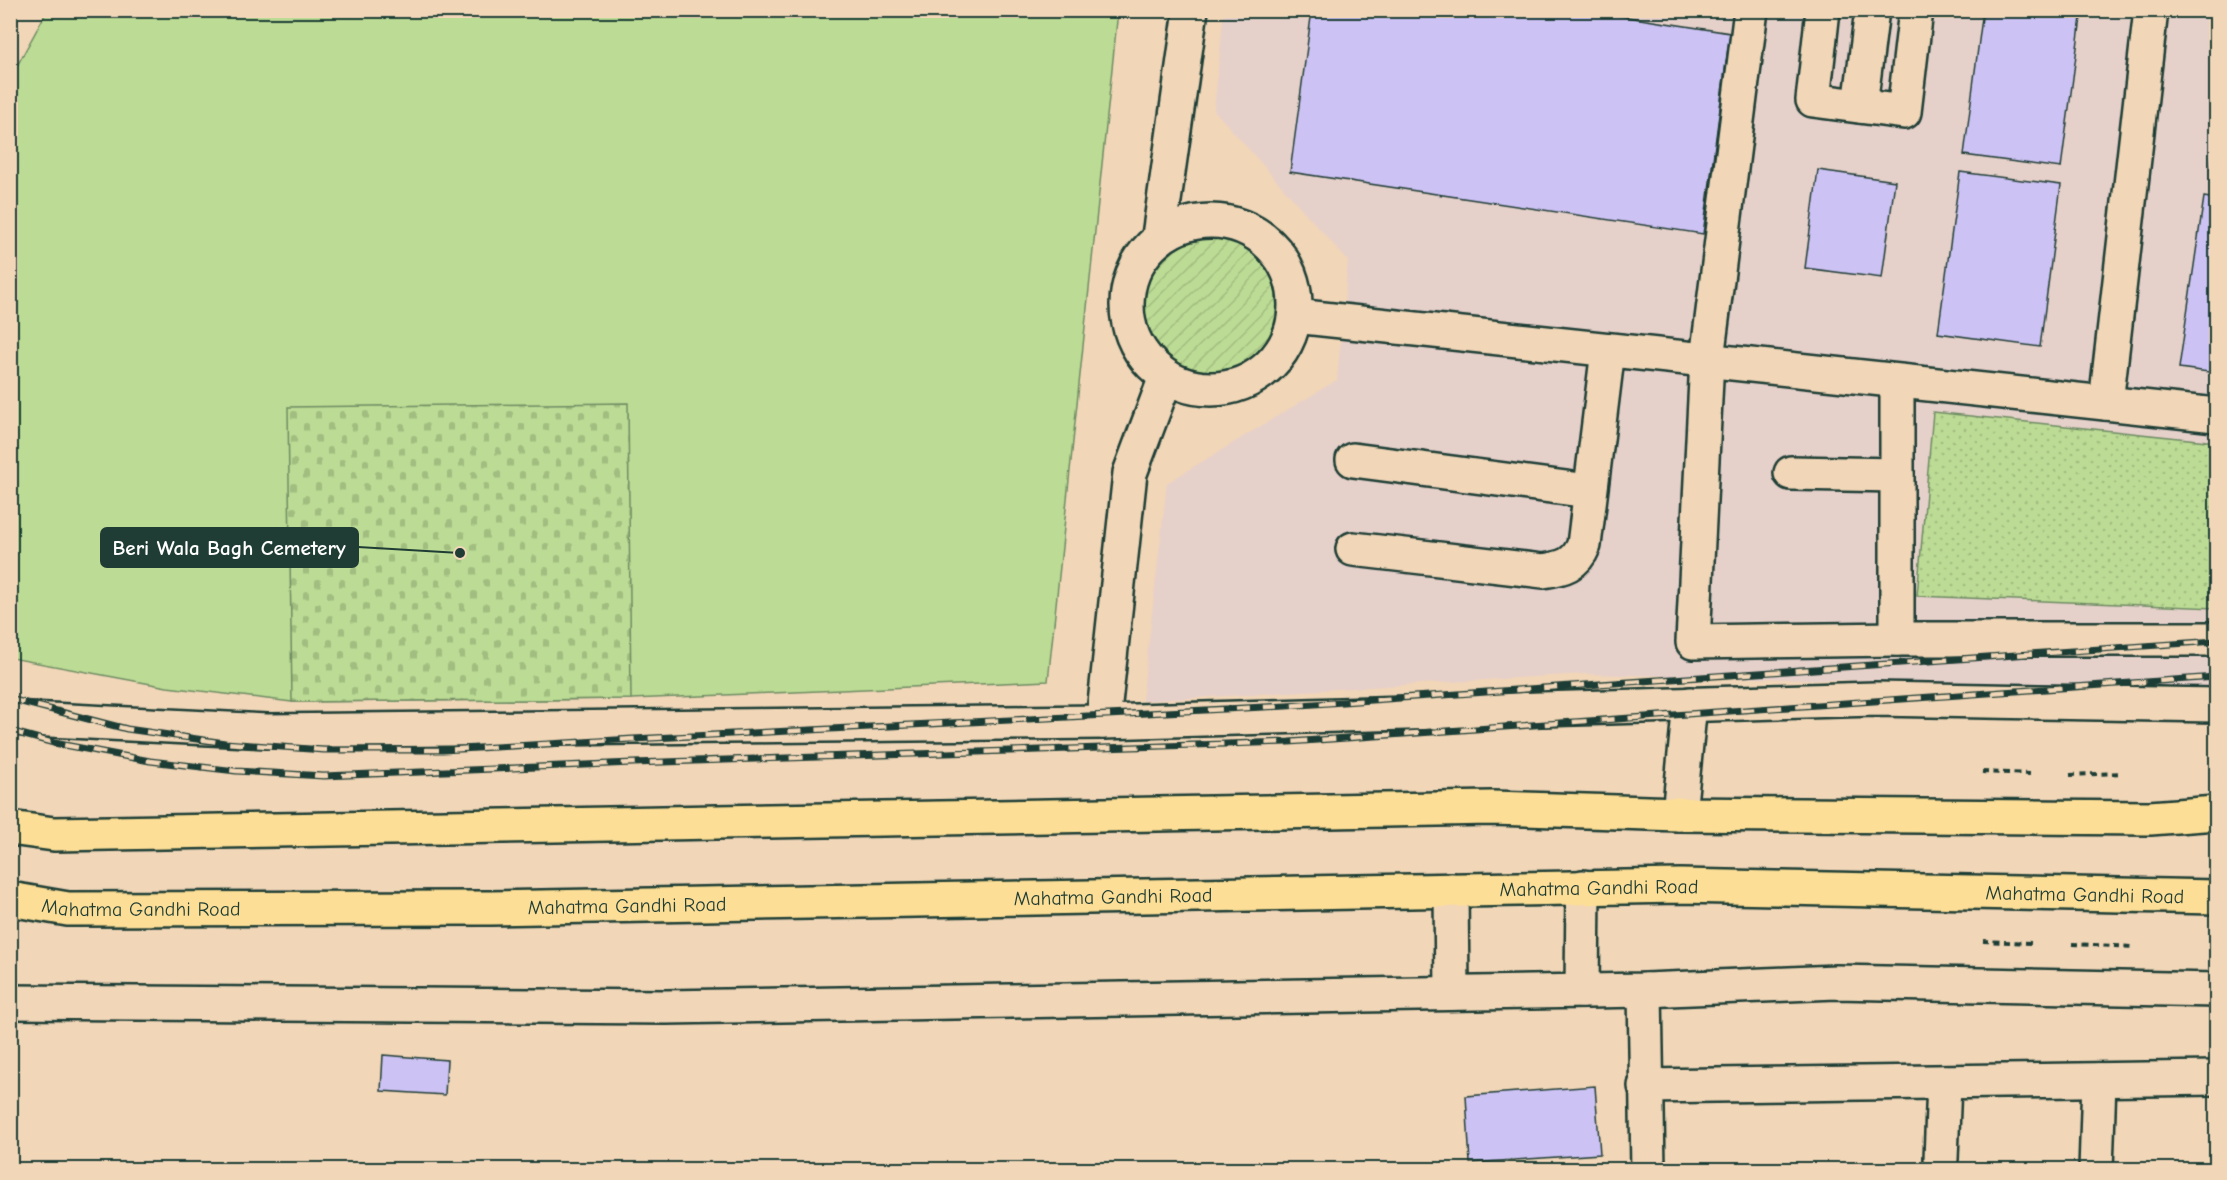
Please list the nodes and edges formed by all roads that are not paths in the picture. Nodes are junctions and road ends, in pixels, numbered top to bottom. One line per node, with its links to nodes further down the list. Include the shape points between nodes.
1 (1191, 10): 8 (street)
2 (1751, 10): 11 (street)
3 (1823, 10): 7 (street, via 1813,100)
4 (1872, 10): 7 (street)
5 (1916, 10): 7 (street, via 1904,112)
6 (2151, 10): 14 (street)
7 (1860, 106)
8 (1159, 236): 9 (street, via 1188,222 1223,220 1247,227 1279,253 1293,283); 12 (street, via 1139,259 1127,293 1129,326 1143,356)
9 (1295, 316): 10 (street); 12 (street, via 1283,350 1263,373 1230,388 1199,389)
10 (1608, 350): 11 (street); 19 (street)
11 (1707, 359): 13 (street); 21 (street, via 1693,642)
12 (1166, 377): 26 (street, via 1130,473)
13 (1897, 382): 14 (street); 18 (street)
14 (2106, 403): 15 (street)
15 (2217, 415)
16 (1353, 459): 19 (street)
17 (1791, 473): 18 (street)
18 (1897, 476): 21 (street)
19 (1589, 491): 20 (street, via 1584,545 1580,555 1563,568 1543,571)
20 (1353, 549)
21 (1898, 639): 22 (street)
22 (2217, 639)
23 (1690, 704): 24 (street, via 1875,699); 26 (street); 28 (street)
24 (2217, 705)
25 (10, 718): 26 (street, via 267,731)
26 (1103, 722)
27 (2217, 813): 28 (main road, via 2150,818)
28 (1679, 814): 29 (main road, via 1492,808 54,834)
29 (10, 828)
30 (1583, 887): 31 (main road, Mahatma Gandhi Road); 32 (main road, Mahatma Gandhi Road); 36 (street)
31 (1451, 890): 33 (main road, Mahatma Gandhi Road, via 490,908 68,909); 37 (street)
32 (2217, 897)
33 (10, 899)
34 (1645, 990): 35 (street, via 1836,982); 36 (street); 42 (street)
35 (2217, 990)
36 (1582, 991): 37 (street)
37 (1452, 993): 38 (street, via 666,1007)
38 (10, 1002)
39 (2217, 1078): 40 (street)
40 (2099, 1080): 41 (street); 45 (street)
41 (1944, 1082): 42 (street); 43 (street)
42 (1645, 1086): 44 (street)
43 (1941, 1158)
44 (1648, 1170)
45 (2096, 1170)

